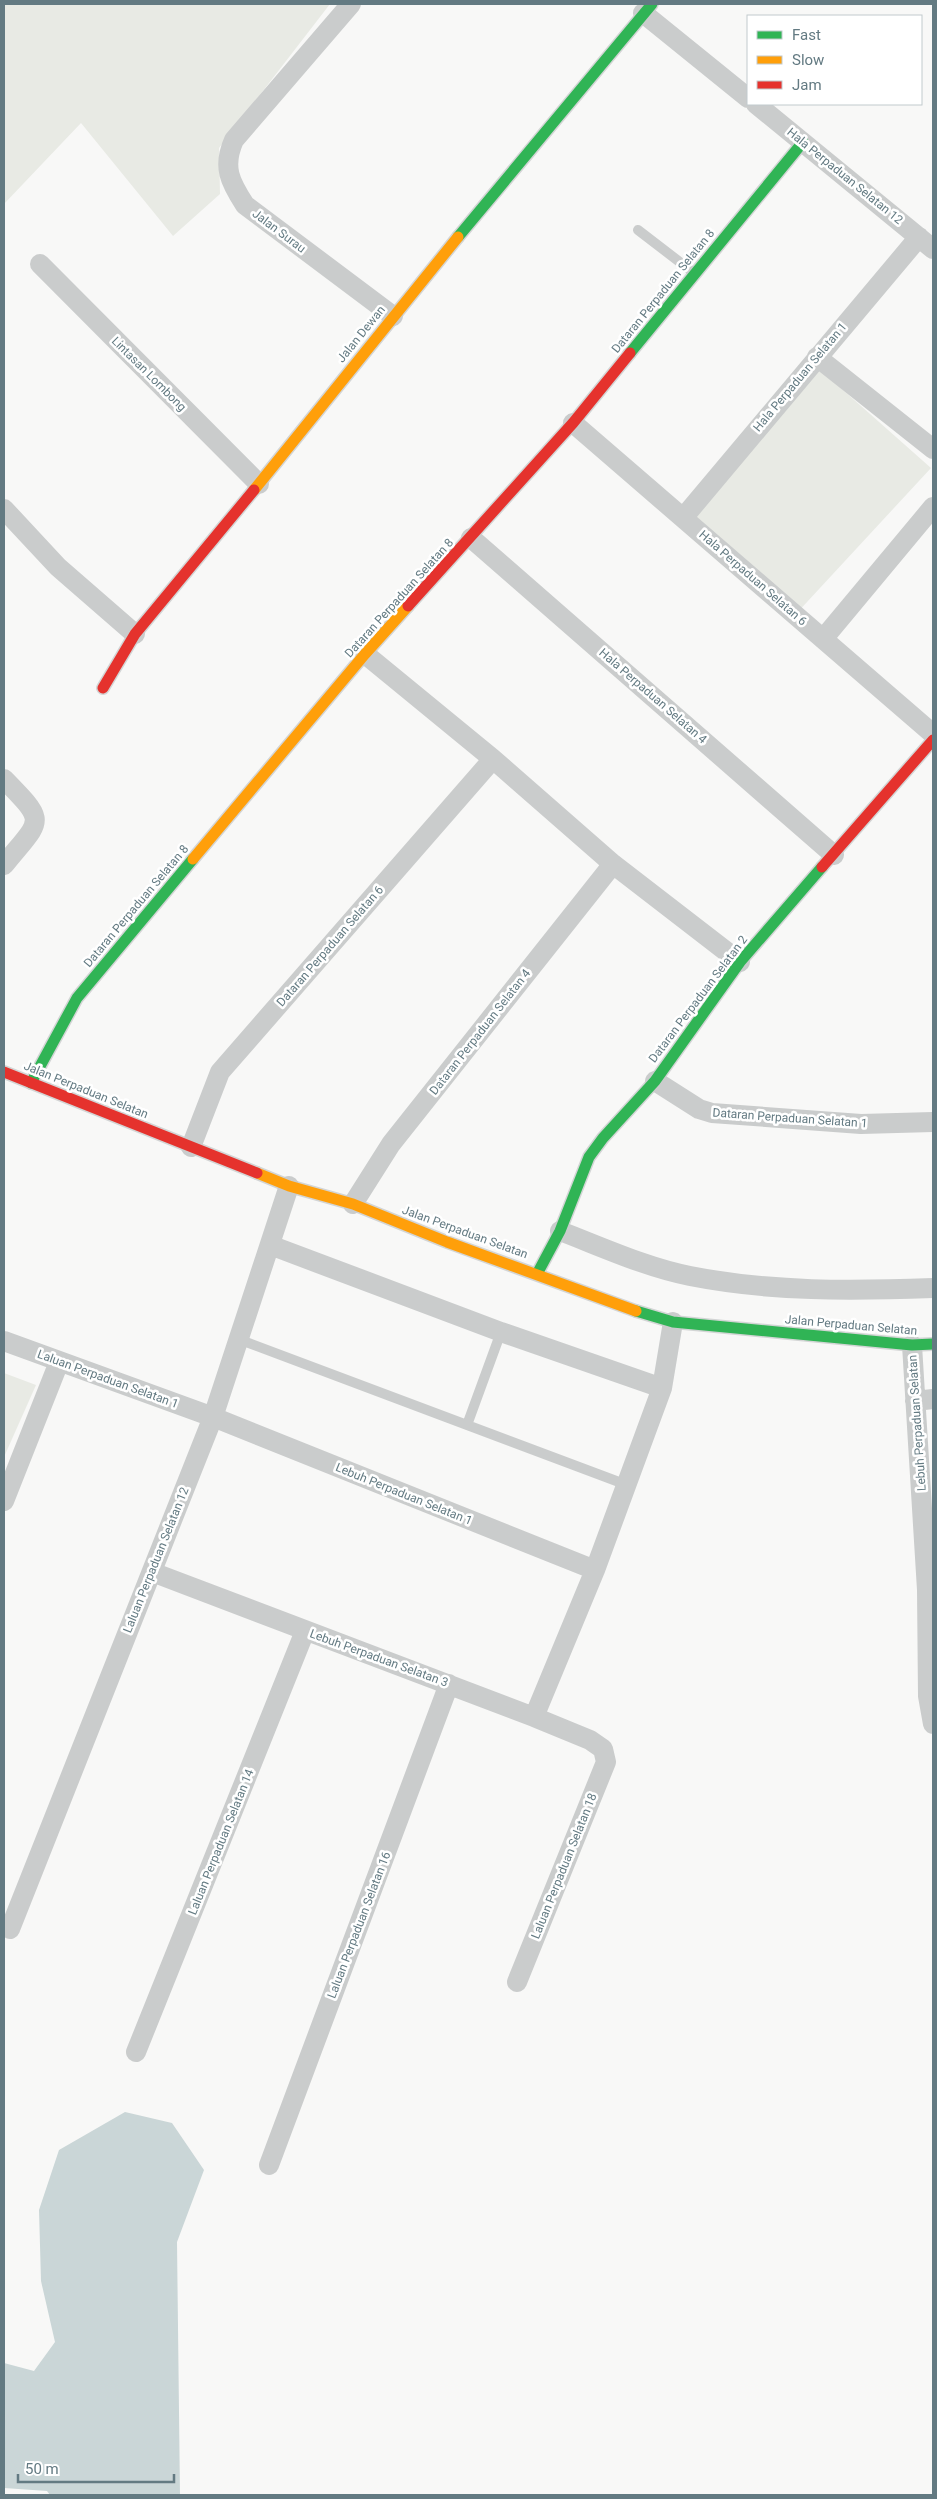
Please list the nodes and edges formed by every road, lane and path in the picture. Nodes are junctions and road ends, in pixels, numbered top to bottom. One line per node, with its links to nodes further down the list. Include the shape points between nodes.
1 (351, 4): 10 (street, Jalan Surau, via 234,140 228,154 228,169 234,188 245,205)
2 (647, 8): 3 (street); 10 (street, Jalan Dewan)
3 (747, 97)
4 (757, 105): 5 (street, Hala Perpaduan Selatan 12)
5 (803, 142): 7 (street, Hala Perpaduan Selatan 12); 9 (street, Dataran Perpaduan Selatan 8)
6 (638, 230): 9 (lane)
7 (926, 243): 11 (street, Hala Perpaduan Selatan 1)
8 (40, 264): 14 (street, Lintasan Lombong)
9 (694, 274): 12 (street, Dataran Perpaduan Selatan 8)
10 (393, 316): 14 (street, Jalan Dewan)
11 (817, 357): 13 (street); 17 (street, Hala Perpaduan Selatan 1)
12 (572, 423): 17 (street, Hala Perpaduan Selatan 6); 18 (street, Dataran Perpaduan Selatan 8)
13 (933, 449)
14 (259, 484): 19 (street, Jalan Dewan)
15 (933, 507): 20 (street)
16 (4, 509): 19 (street, via 58,567)
17 (683, 518): 20 (street, Hala Perpaduan Selatan 6)
18 (471, 538): 21 (street, Dataran Perpaduan Selatan 8); 28 (street, Hala Perpaduan Selatan 4)
19 (136, 634): 22 (street, Jalan Dewan)
20 (823, 639): 23 (street, Hala Perpaduan Selatan 6)
21 (366, 654): 25 (street); 34 (street, Dataran Perpaduan Selatan 8, via 77,998)
22 (103, 688)
23 (933, 734)
24 (933, 740): 26 (street, Dataran Perpaduan Selatan 2)
25 (493, 759): 29 (street); 36 (street, Dataran Perpaduan Selatan 6, via 220,1072)
26 (927, 762): 28 (street, Dataran Perpaduan Selatan 2)
27 (4, 778): 30 (street, via 35,813 35,824)
28 (834, 855): 31 (street, Dataran Perpaduan Selatan 2)
29 (613, 864): 31 (street); 38 (street, Dataran Perpaduan Selatan 4, via 391,1144)
30 (4, 865)
31 (740, 962): 33 (street, Dataran Perpaduan Selatan 2)
32 (4, 1072): 34 (street, Jalan Perpaduan Selatan)
33 (655, 1081): 35 (street, Dataran Perpaduan Selatan 1, via 699,1109 712,1113 861,1124); 39 (street, Dataran Perpaduan Selatan 2, via 589,1157)
34 (31, 1083): 36 (street, Jalan Perpaduan Selatan)
35 (933, 1122)
36 (191, 1147): 37 (street, Jalan Perpaduan Selatan)
37 (289, 1186): 38 (street, Jalan Perpaduan Selatan); 40 (street, Laluan Perpaduan Selatan 12)
38 (353, 1204): 41 (street, Jalan Perpaduan Selatan)
39 (560, 1231): 41 (street, Dataran Perpaduan Selatan 2); 42 (street, via 629,1258 689,1276 836,1291)
40 (270, 1245): 44 (street); 45 (street, Laluan Perpaduan Selatan 12)
41 (537, 1274): 43 (street, Jalan Perpaduan Selatan, via 625,1308)
42 (933, 1288)
43 (673, 1322): 48 (street, Jalan Perpaduan Selatan); 50 (street)
44 (501, 1332): 50 (street); 53 (lane)
45 (238, 1339): 52 (street, Laluan Perpaduan Selatan 12); 53 (lane)
46 (4, 1341): 49 (street, Laluan Perpaduan Selatan 1)
47 (933, 1344): 48 (street, Jalan Perpaduan Selatan)
48 (912, 1345): 51 (street, Lebuh Perpaduan Selatan)
49 (59, 1362): 52 (street, Laluan Perpaduan Selatan 1); 55 (street)
50 (662, 1388): 54 (street)
51 (924, 1400): 58 (street, Lebuh Perpaduan Selatan)
52 (213, 1417): 56 (street, Lebuh Perpaduan Selatan 1); 57 (street, Laluan Perpaduan Selatan 12)
53 (467, 1425): 54 (lane)
54 (627, 1484): 56 (street)
55 (4, 1501)
56 (595, 1570): 61 (street)
57 (152, 1572): 59 (street, Lebuh Perpaduan Selatan 3); 64 (street, Laluan Perpaduan Selatan 12)
58 (930, 1590): 62 (street, Lebuh Perpaduan Selatan, via 928,1696)
59 (305, 1631): 60 (street, Lebuh Perpaduan Selatan 3); 66 (street, Laluan Perpaduan Selatan 14)
60 (449, 1684): 61 (street, Lebuh Perpaduan Selatan 3); 67 (street, Laluan Perpaduan Selatan 16)
61 (534, 1717): 63 (street, Lebuh Perpaduan Selatan 3, via 590,1740)
62 (933, 1724)
63 (603, 1749): 65 (street, Laluan Perpaduan Selatan 18, via 606,1762)
64 (10, 1929)
65 (518, 1982)
66 (136, 2052)
67 (269, 2165)

